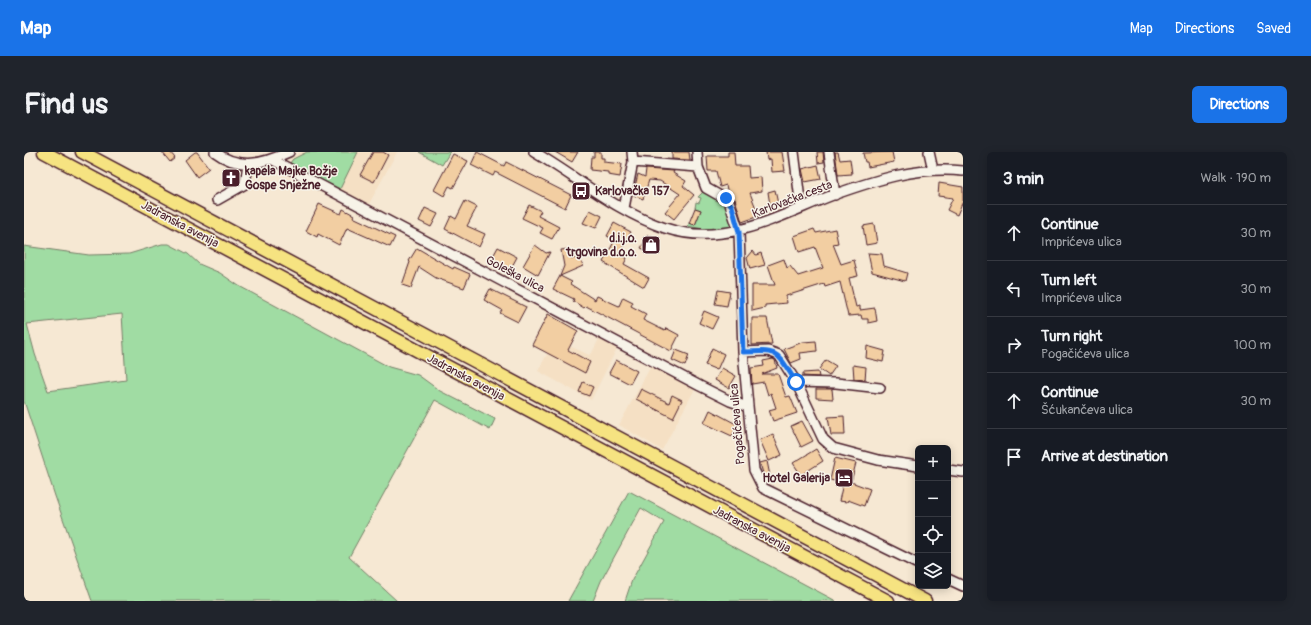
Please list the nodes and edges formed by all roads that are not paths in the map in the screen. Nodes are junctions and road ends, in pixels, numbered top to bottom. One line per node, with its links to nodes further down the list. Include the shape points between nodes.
1 (44, 152): 32 (main road, Jadranska avenija)
2 (82, 152): 33 (main road, Jadranska avenija)
3 (215, 152): 13 (street, via 222,157)
4 (289, 152): 11 (street)
5 (534, 152): 19 (street, Karlovačka cesta)
6 (632, 152): 12 (street)
7 (697, 152): 14 (street, Pogačićeva ulica)
8 (794, 152): 20 (street)
9 (829, 152): 17 (street)
10 (930, 152): 15 (street)
11 (273, 160): 13 (street); 25 (street, Goleška ulica, via 700,386)
12 (633, 162): 14 (street); 19 (street)
13 (248, 164): 18 (street, via 245,184)
14 (698, 167): 21 (street, Pogačićeva ulica, via 708,191 729,201)
15 (933, 170): 16 (street, Karlovačka cesta); 17 (street, Karlovačka cesta, via 895,176)
16 (963, 171)
17 (835, 195): 20 (street, Karlovačka cesta)
18 (217, 200)
19 (624, 208): 21 (street, Karlovačka cesta, via 658,225 680,232 710,235)
20 (801, 208): 21 (street, Karlovačka cesta)
21 (739, 232): 22 (street, Pogačićeva ulica)
22 (743, 352): 23 (street, via 774,352 779,355); 25 (street, Pogačićeva ulica)
23 (796, 382): 24 (street); 26 (street, via 823,439 833,448 878,460)
24 (880, 388)
25 (748, 407): 29 (street, Pogačićeva ulica, via 754,470 763,488)
26 (915, 466)
27 (951, 470): 28 (street)
28 (963, 472)
29 (915, 563)
30 (951, 580): 31 (street)
31 (963, 586)
32 (888, 601)
33 (925, 601)

